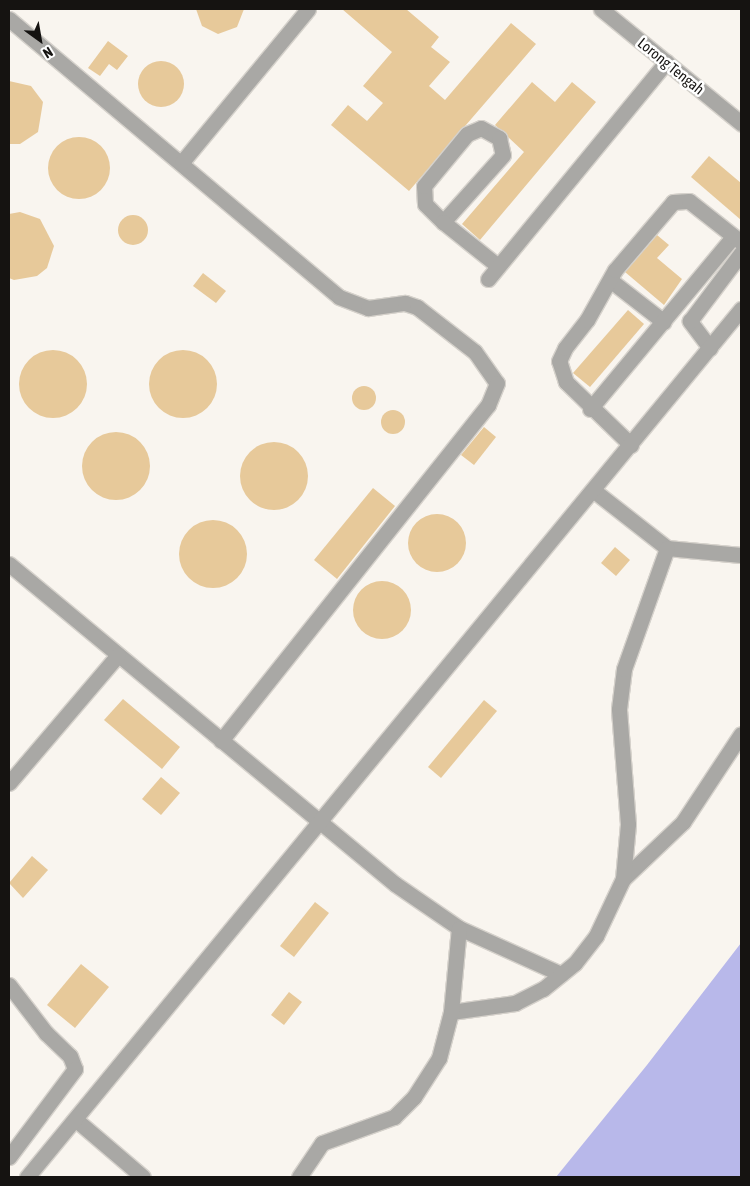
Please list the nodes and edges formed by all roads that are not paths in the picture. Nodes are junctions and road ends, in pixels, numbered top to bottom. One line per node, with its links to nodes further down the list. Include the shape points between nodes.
1 (308, 9): 6 (street)
2 (601, 9): 4 (street, Lorong Tengah)
3 (9, 19): 6 (street)
4 (666, 62): 5 (street, Lorong Tengah); 10 (street)
5 (741, 123)
6 (182, 162): 24 (street, via 339,297 368,308 405,303 418,307 475,352 497,383 488,405)
7 (443, 222): 7 (street, via 425,204 424,186 467,134 488,129 503,143 503,155); 10 (street)
8 (737, 240): 12 (street, via 681,198 660,212); 14 (street)
9 (741, 253): 15 (street, via 690,321)
10 (498, 266): 11 (street)
11 (488, 279)
12 (610, 280): 14 (street); 16 (street, via 559,361 566,382)
13 (741, 309): 15 (street)
14 (664, 322): 16 (street)
15 (710, 348): 17 (street)
16 (590, 410): 17 (street)
17 (631, 444): 18 (street)
18 (593, 490): 19 (street); 26 (street)
19 (667, 548): 20 (street); 27 (street, via 624,668 618,709 628,824)
20 (741, 555)
21 (9, 564): 22 (street)
22 (118, 656): 24 (street); 25 (street)
23 (741, 734): 27 (street, via 683,822)
24 (221, 741): 26 (street)
25 (9, 783)
26 (320, 822): 28 (street, via 395,884 418,897); 32 (street)
27 (622, 879): 29 (street, via 596,936)
28 (458, 928): 29 (street); 31 (street)
29 (561, 974): 31 (street, via 515,1003)
30 (9, 985): 33 (street, via 36,1022 70,1056 74,1069)
31 (451, 1012): 36 (street, via 438,1058 414,1097 394,1117 322,1143)
32 (75, 1119): 34 (street); 35 (street)
33 (9, 1156)
34 (27, 1177)
35 (144, 1177)
36 (299, 1177)

